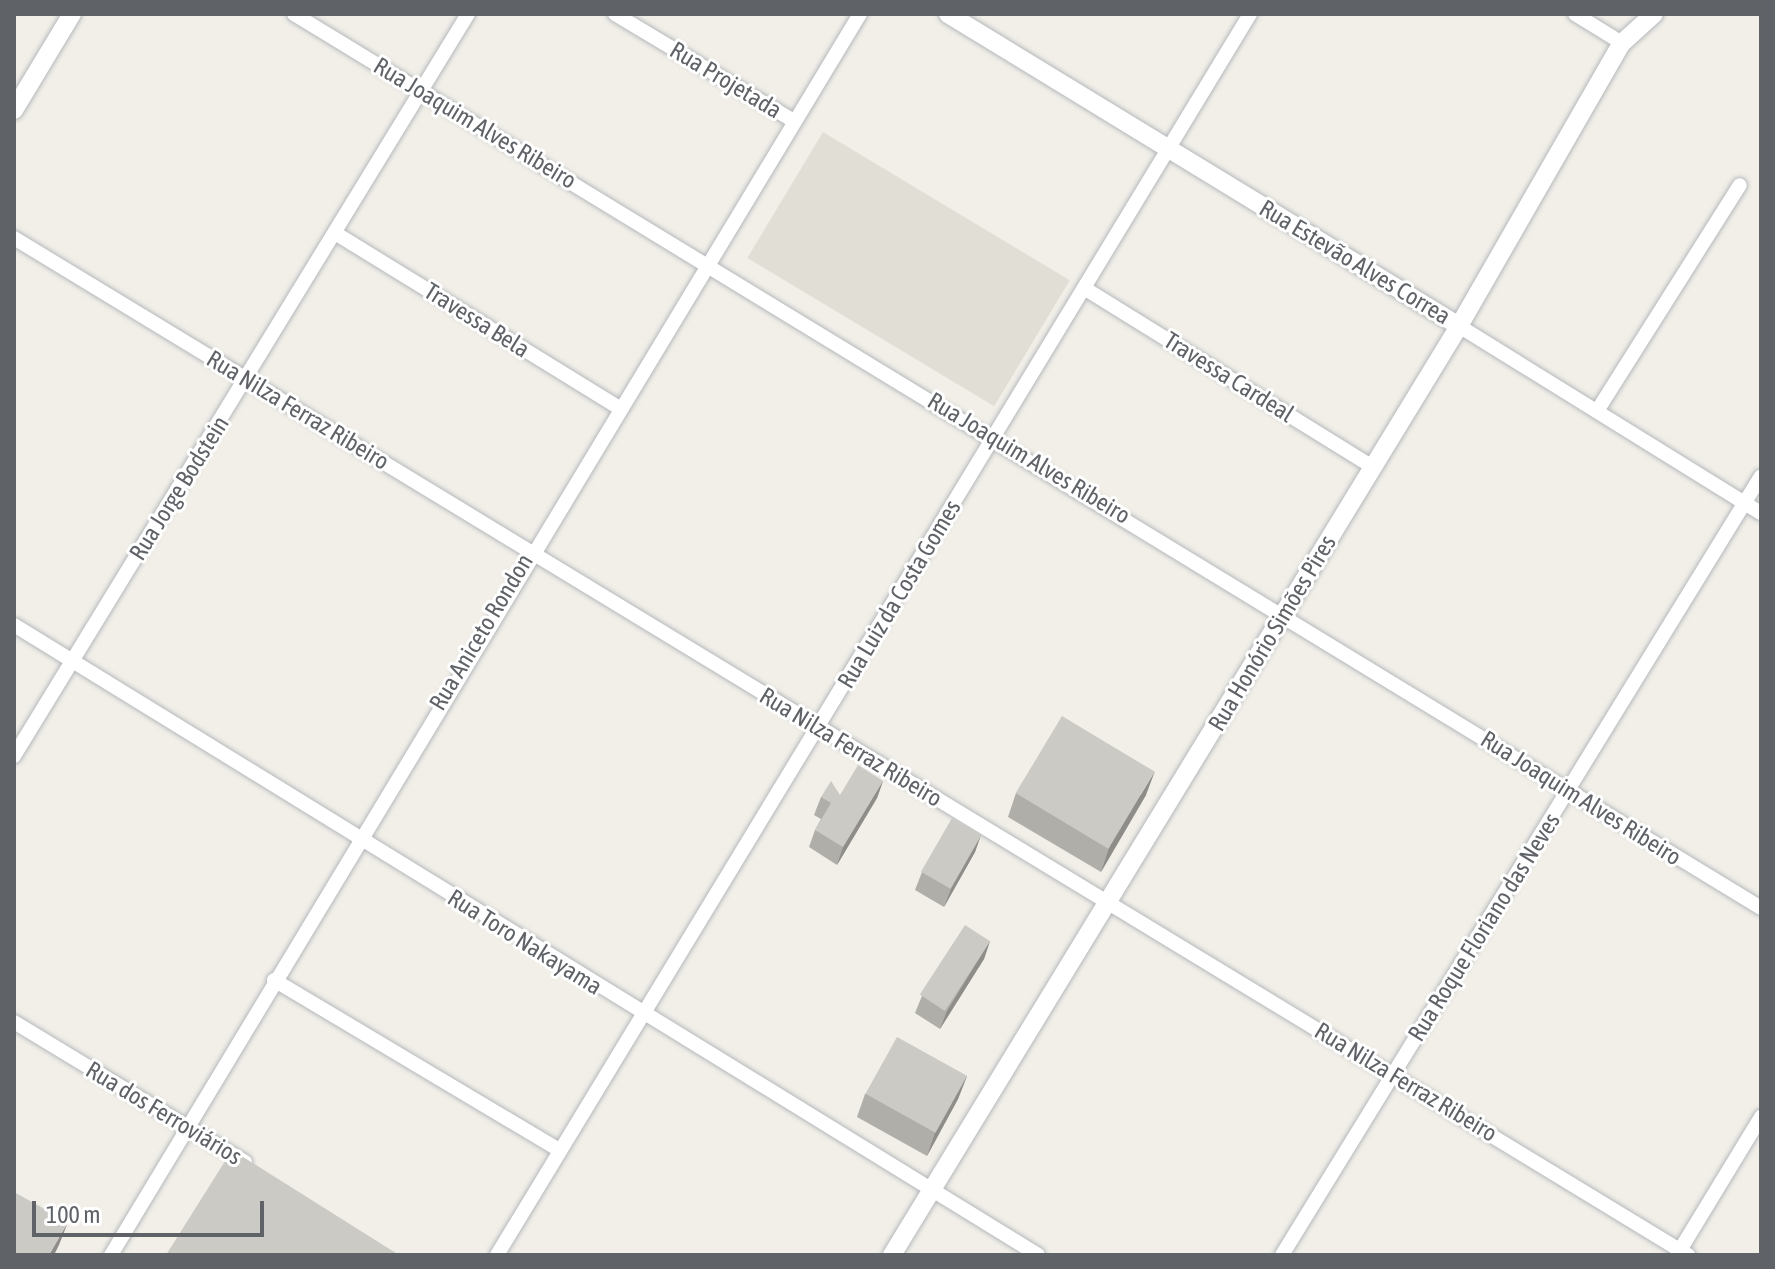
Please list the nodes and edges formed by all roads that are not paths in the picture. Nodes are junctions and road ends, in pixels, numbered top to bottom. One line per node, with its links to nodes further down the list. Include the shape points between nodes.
1 (72, 14): 12 (main road)
2 (294, 14): 11 (street, Rua Joaquim Alves Ribeiro)
3 (468, 14): 11 (street, Rua Jorge Bodstein)
4 (615, 14): 13 (street, Rua Projetada)
5 (860, 14): 13 (street, Rua Aniceto Rondon)
6 (948, 14): 14 (main road, Rua Estevão Alves Correa)
7 (1250, 14): 14 (street, Rua Luiz da Costa Gomes)
8 (1575, 14): 10 (street)
9 (1654, 14): 10 (main road, Rua Honório Simões Pires)
10 (1622, 43): 20 (main road, Rua Honório Simões Pires)
11 (422, 91): 16 (street, Rua Jorge Bodstein); 18 (street, Rua Joaquim Alves Ribeiro)
12 (17, 97)
13 (794, 121): 18 (street, Rua Aniceto Rondon)
14 (1169, 148): 19 (street, Rua Luiz da Costa Gomes); 20 (main road, Rua Estevão Alves Correa)
15 (1740, 185): 23 (street)
16 (335, 233): 21 (street, Rua Jorge Bodstein); 22 (street, Travessa Bela)
17 (14, 238): 21 (street, Rua Nilza Ferraz Ribeiro)
18 (707, 263): 22 (street, Rua Aniceto Rondon); 24 (street, Rua Joaquim Alves Ribeiro)
19 (1084, 288): 24 (street, Rua Luiz da Costa Gomes); 25 (street, Travessa Cardeal)
20 (1459, 326): 23 (street, Rua Estevão Alves Correa); 25 (main road, Rua Honório Simões Pires)
21 (247, 378): 29 (street, Rua Nilza Ferraz Ribeiro); 32 (street, Rua Jorge Bodstein)
22 (618, 407): 29 (street, Rua Aniceto Rondon)
23 (1597, 411): 27 (street, Rua Estevão Alves Correa)
24 (994, 436): 30 (street, Rua Joaquim Alves Ribeiro); 33 (street, Rua Luiz da Costa Gomes)
25 (1373, 467): 30 (main road, Rua Honório Simões Pires)
26 (1761, 476): 27 (street, Rua Roque Floriano das Neves)
27 (1745, 503): 28 (street, Rua Estevão Alves Correa); 35 (street, Rua Roque Floriano das Neves)
28 (1761, 513)
29 (529, 552): 33 (street, Rua Nilza Ferraz Ribeiro); 36 (street, Rua Aniceto Rondon)
30 (1283, 614): 35 (street, Rua Joaquim Alves Ribeiro); 37 (main road, Rua Honório Simões Pires)
31 (14, 625): 32 (street, Rua Toro Nakayama)
32 (73, 661): 34 (street, Rua Jorge Bodstein); 36 (street, Rua Toro Nakayama)
33 (817, 728): 37 (street, Rua Nilza Ferraz Ribeiro); 40 (street, Rua Luiz da Costa Gomes)
34 (14, 756)
35 (1568, 790): 38 (street, Rua Joaquim Alves Ribeiro); 42 (street, Rua Roque Floriano das Neves)
36 (358, 837): 39 (street, Rua Aniceto Rondon); 40 (street, Rua Toro Nakayama)
37 (1111, 902): 42 (street, Rua Nilza Ferraz Ribeiro); 47 (main road, Rua Honório Simões Pires)
38 (1761, 908)
39 (274, 980): 44 (street, Rua Aniceto Rondon); 45 (street)
40 (643, 1015): 45 (street, Rua Luiz da Costa Gomes); 47 (street, Rua Toro Nakayama)
41 (14, 1022): 44 (street, Rua dos Ferroviários)
42 (1393, 1074): 48 (street, Rua Nilza Ferraz Ribeiro); 53 (street, Rua Roque Floriano das Neves)
43 (1761, 1117): 48 (street)
44 (188, 1127): 46 (street, Rua dos Ferroviários); 49 (street, Rua Aniceto Rondon)
45 (559, 1150): 50 (street, Rua Luiz da Costa Gomes)
46 (266, 1175)
47 (932, 1191): 51 (main road, Rua Honório Simões Pires); 52 (street, Rua Toro Nakayama)
48 (1682, 1253)
49 (111, 1255)
50 (497, 1255)
51 (892, 1255)
52 (1038, 1255)
53 (1282, 1255)

